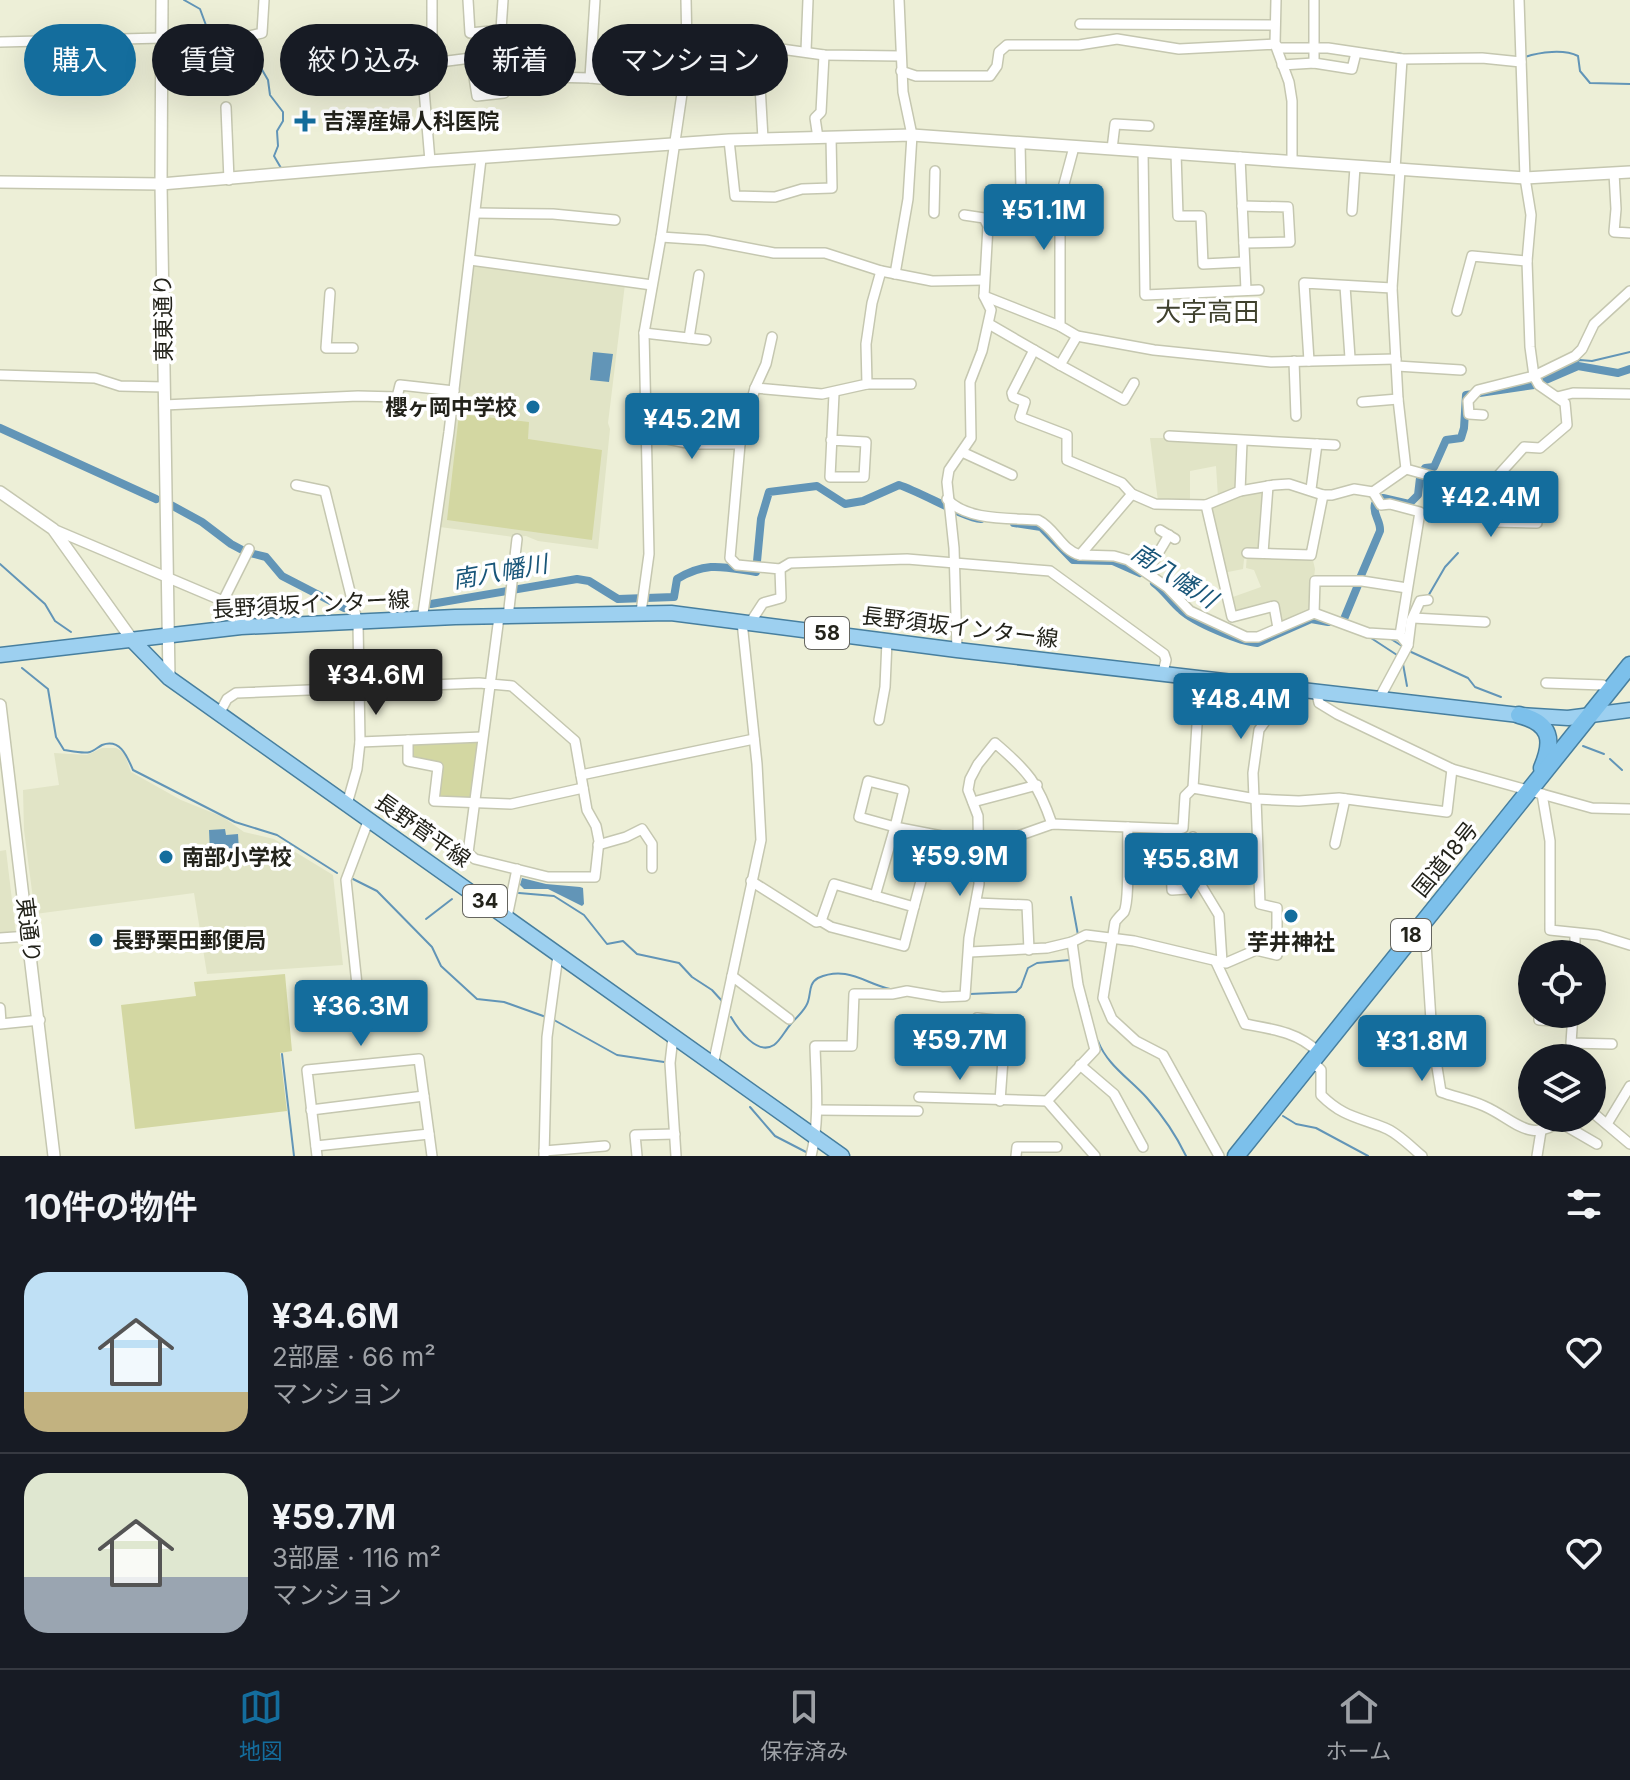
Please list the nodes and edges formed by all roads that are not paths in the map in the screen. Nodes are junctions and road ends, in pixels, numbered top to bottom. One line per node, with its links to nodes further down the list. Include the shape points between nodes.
1 (162, 0): 13 (street, 東東通り)
2 (264, 0): 14 (street)
3 (432, 0): 15 (street)
4 (468, 0): 5 (street, via 470,33 501,30)
5 (503, 0)
6 (595, 0): 34 (street)
7 (686, 0): 16 (street)
8 (808, 0): 24 (street)
9 (899, 0): 27 (street)
10 (1276, 0): 18 (street)
11 (1314, 0): 22 (street)
12 (1519, 0): 30 (street)
13 (162, 24)
14 (263, 24)
15 (432, 24)
16 (687, 24)
17 (1080, 24): 18 (street)
18 (1275, 25): 21 (street)
19 (152, 38): 20 (street)
20 (0, 42)
21 (1275, 44): 22 (street); 32 (street); 33 (street, via 1179,49 1117,39 1007,45 990,76 916,76)
22 (1315, 48): 25 (street); 31 (street)
23 (788, 50): 24 (street)
24 (806, 51): 26 (street)
25 (1356, 53): 28 (street); 31 (street, via 1352,69)
26 (824, 55): 27 (street); 43 (street, via 821,112 815,118)
27 (900, 56): 33 (street)
28 (1402, 59): 30 (street); 57 (street)
29 (448, 61): 34 (street, via 471,58 477,96 504,93 504,81)
30 (1521, 62): 61 (street)
31 (1314, 63): 32 (street)
32 (1282, 65): 55 (street, via 1292,101)
33 (901, 71): 41 (street)
34 (590, 78)
35 (162, 96): 64 (street, 東東通り)
36 (425, 96): 54 (street)
37 (681, 96): 47 (street)
38 (761, 96): 44 (street)
39 (226, 107): 62 (street)
40 (1149, 126): 49 (street, via 1115,124)
41 (912, 135): 42 (street); 46 (street); 79 (street)
42 (831, 137): 43 (street); 45 (street, via 832,188 775,197 735,196)
43 (818, 138): 44 (street)
44 (763, 139): 45 (street)
45 (729, 140): 47 (street)
46 (1020, 143): 48 (street); 65 (street, via 1021,190)
47 (675, 144): 53 (street); 73 (street)
48 (1074, 147): 49 (street); 92 (street, via 1060,199)
49 (1112, 149): 50 (street)
50 (1143, 151): 51 (street); 85 (street, via 1145,295)
51 (1176, 153): 52 (street); 77 (street, via 1178,216 1201,216 1203,264)
52 (1240, 157): 55 (street); 66 (street)
53 (481, 159): 54 (street); 68 (street)
54 (430, 161): 62 (street)
55 (1292, 162): 56 (street)
56 (1355, 167): 57 (street); 67 (street)
57 (1398, 170): 61 (street); 84 (street)
58 (935, 171): 69 (street)
59 (1630, 172): 60 (street)
60 (1614, 173): 61 (street); 72 (street, via 1614,232)
61 (1525, 178): 76 (street, via 1531,215)
62 (229, 180): 64 (street)
63 (0, 182): 64 (street)
64 (161, 184): 111 (street, 東東通り)
65 (995, 193)
66 (1242, 206): 74 (street); 74 (street, via 1288,207 1290,242)
67 (1352, 211)
68 (476, 213): 71 (street); 75 (street)
69 (934, 213)
70 (964, 215): 81 (street, via 984,218 988,226)
71 (615, 220)
72 (1630, 233)
73 (661, 237): 78 (street, via 774,253 825,253); 82 (street)
74 (1244, 243): 77 (street)
75 (470, 260): 82 (street); 113 (street)
76 (1527, 261): 90 (street, via 1472,256); 107 (street)
77 (1244, 262): 85 (street)
78 (881, 271): 79 (street); 109 (street, via 866,344)
79 (895, 274): 81 (street, via 932,281)
80 (699, 275): 96 (street)
81 (984, 280): 89 (street)
82 (652, 285): 93 (street)
83 (1345, 286): 84 (street); 100 (street); 102 (street, via 1304,283)
84 (1392, 288): 103 (street)
85 (1246, 290): 86 (street)
86 (1259, 290)
87 (1630, 291): 107 (street, via 1594,324 1575,356)
88 (330, 293): 98 (street, via 326,348)
89 (984, 296): 91 (street, via 991,310); 92 (street)
90 (1457, 311)
91 (989, 324): 99 (street); 129 (street, via 970,382 971,438)
92 (1060, 326): 94 (street)
93 (644, 333): 96 (street); 122 (street)
94 (1077, 336): 101 (street, via 1144,349); 104 (street)
95 (772, 337): 112 (street)
96 (689, 338): 97 (street)
97 (706, 340)
98 (353, 348)
99 (1034, 350): 104 (street); 138 (street, via 1012,393 1025,402 1020,417 1067,435 1067,460 1122,483)
100 (1350, 358): 102 (street); 103 (street)
101 (1294, 361): 102 (street); 121 (street)
102 (1309, 361)
103 (1396, 363): 105 (street); 117 (street)
104 (1060, 365): 108 (street, via 1124,400)
105 (1461, 370)
106 (0, 375): 111 (street)
107 (1536, 380): 116 (street); 120 (street, via 1475,394 1468,401 1469,414)
108 (1134, 383)
109 (867, 384): 110 (street); 114 (street)
110 (911, 384)
111 (164, 387): 119 (street, 東東通り)
112 (755, 388): 114 (street); 126 (street)
113 (454, 391): 119 (street, via 400,385 397,397); 162 (street)
114 (834, 394): 124 (street)
115 (1630, 394): 116 (street)
116 (1557, 397): 140 (street, via 1565,403 1567,425 1540,448 1524,447 1496,478)
117 (1398, 399): 118 (street); 130 (street)
118 (1362, 402)
119 (164, 405): 154 (street, 東東通り)
120 (1483, 415)
121 (1296, 416)
122 (648, 435): 126 (street, via 692,444); 158 (street, via 649,554)
123 (1169, 436): 125 (street)
124 (831, 440): 124 (street, via 830,477 864,477 866,442)
125 (1242, 442): 127 (street); 135 (street)
126 (740, 444): 152 (street, via 730,558 737,565)
127 (1317, 444): 128 (street); 134 (street)
128 (1335, 445)
129 (962, 452): 131 (street); 141 (street, via 949,470)
130 (1406, 469): 137 (street); 140 (street)
131 (1012, 475)
132 (296, 485): 165 (street, via 325,491)
133 (1268, 486): 134 (street); 135 (street); 149 (street)
134 (1311, 489): 139 (street)
135 (1240, 491): 142 (street)
136 (0, 492): 144 (street)
137 (1373, 492): 139 (street, via 1354,489); 155 (street, via 1381,505 1420,512)
138 (1132, 494): 142 (street, via 1155,504); 150 (street)
139 (1323, 495): 149 (street, via 1311,555)
140 (1493, 497): 143 (street, via 1493,522)
141 (948, 504): 150 (street, via 971,513 1038,520); 151 (street)
142 (1206, 505): 167 (street, via 1232,617 1274,606)
143 (1531, 520)
144 (53, 529): 154 (street); 170 (street)
145 (1168, 535): 153 (street)
146 (517, 539): 160 (street, via 513,590)
147 (248, 552): 157 (street)
148 (1247, 553): 149 (street)
149 (1263, 553)
150 (1080, 555): 153 (street, via 1114,556)
151 (953, 564): 152 (street, via 907,559 790,563); 173 (street); 176 (street, via 1050,571 1164,654)
152 (780, 569): 163 (street, via 781,598 763,603)
153 (1147, 572): 167 (street, via 1190,611 1236,634 1258,637)
154 (166, 577): 157 (street); 169 (street, 東東通り)
155 (1407, 588): 159 (street, via 1315,581); 168 (street)
156 (1428, 600): 161 (street, via 1420,601)
157 (223, 601): 166 (street, via 239,610)
158 (643, 603): 160 (main road, 長野須坂インター線 / 58); 163 (main road, 長野須坂インター線 / 58, via 671,613)
159 (1314, 613): 167 (street); 168 (street, via 1368,633)
160 (503, 617): 162 (main road, 長野須坂インター線 / 58); 180 (street)
161 (1413, 618): 164 (street); 172 (street)
162 (422, 620): 165 (main road, 長野須坂インター線 / 58)
163 (746, 622): 171 (main road, 長野須坂インター線 / 58); 194 (street)
164 (1485, 622)
165 (358, 624): 166 (main road, 長野須坂インター線 / 58); 183 (street)
166 (241, 627): 169 (main road, 長野須坂インター線 / 58)
167 (1278, 628)
168 (1400, 635): 172 (street)
169 (167, 636): 170 (main road, 長野須坂インター線 / 58); 178 (street, 東東通り)
170 (133, 641): 174 (main road); 178 (main road, 長野菅平線 / 34)
171 (887, 641): 173 (main road, 長野須坂インター線 / 58); 191 (street)
172 (1408, 645): 185 (street)
173 (957, 650): 176 (main road, 長野須坂インター線 / 58)
174 (0, 655)
175 (1630, 665): 190 (highway, 国道18号 / 18)
176 (1163, 672): 177 (main road, 長野須坂インター線 / 58)
177 (1200, 677): 181 (main road, 長野須坂インター線 / 58); 201 (street)
178 (169, 678): 188 (main road, 長野菅平線 / 34)
179 (1546, 683): 182 (street)
180 (490, 684): 183 (street); 193 (street); 198 (street, via 512,686 560,726 575,741)
181 (1268, 685): 184 (main road, 長野須坂インター線 / 58); 204 (street, via 1269,716 1259,730 1253,773)
182 (1603, 685)
183 (359, 688): 188 (street, via 236,693); 196 (street)
184 (1316, 690): 185 (main road, 長野須坂インター線 / 58); 197 (street, via 1319,703 1337,714)
185 (1380, 697): 189 (main road, 長野須坂インター線 / 58)
186 (0, 705): 203 (street, 東通り)
187 (1630, 710): 190 (main road, 長野須坂インター線 / 58)
188 (219, 714): 207 (main road, 長野菅平線 / 34)
189 (1519, 715): 190 (main road, 長野須坂インター線 / 58); 202 (highway, via 1539,722 1549,739)
190 (1589, 717): 192 (main road, 長野須坂インター線 / 58); 202 (highway, 国道18号 / 18)
191 (879, 720)
192 (1630, 720)
193 (482, 737): 195 (street); 208 (street)
194 (754, 739): 198 (street); 222 (street, via 761,840)
195 (408, 740): 196 (street); 208 (street, via 408,761 438,767 434,801)
196 (360, 742): 207 (street)
197 (1452, 769): 202 (street); 205 (street, via 1447,812)
198 (581, 775): 200 (street)
199 (1037, 785): 206 (street); 206 (street, via 995,743 970,779); 211 (street)
200 (583, 788): 208 (street, via 511,804); 218 (street)
201 (1193, 788): 204 (street); 214 (street, via 1185,796 1183,828)
202 (1534, 789): 209 (street, via 1592,808); 229 (highway, 国道18号 / 18); 230 (street, via 1550,841 1550,930)
203 (6, 796): 231 (street, 東通り)
204 (1255, 799): 205 (street); 240 (street, via 1260,904 1277,908 1277,955 1256,950)
205 (1345, 799): 217 (street)
206 (973, 802): 216 (street)
207 (347, 804): 210 (main road, 長野菅平線 / 34)
208 (474, 804): 221 (street, via 468,853)
209 (1630, 809)
210 (369, 819): 227 (main road, 長野菅平線 / 34); 242 (street, via 346,880)
211 (1052, 824): 213 (street); 216 (street)
212 (895, 827): 212 (street, via 904,790 868,781 859,817); 216 (street); 224 (street)
213 (1128, 827): 214 (street); 233 (street, via 1128,895)
214 (1170, 829): 223 (street, via 1172,890)
215 (1193, 837): 240 (street, via 1199,882 1219,915)
216 (978, 843): 225 (street)
217 (1335, 844)
218 (598, 845): 220 (street, via 642,829 652,844); 221 (street, via 595,877 548,877)
219 (925, 866): 226 (street)
220 (652, 868)
221 (517, 869): 227 (street)
222 (751, 881): 228 (street); 241 (street)
223 (1187, 889)
224 (875, 896): 226 (street); 228 (street, via 834,884)
225 (976, 903): 237 (street, via 1027,905); 238 (street)
226 (914, 907): 228 (street, via 904,946)
227 (507, 917): 239 (main road, 長野菅平線 / 34)
228 (821, 921)
229 (1414, 932): 251 (highway, 国道18号 / 18); 263 (street, via 1426,943 1441,1092 1485,1106)
230 (1575, 934): 234 (street); 236 (street)
231 (29, 936): 232 (street); 246 (street, 東通り)
232 (0, 938)
233 (1111, 939): 235 (street, via 1086,935); 240 (street); 284 (street, via 1103,998 1112,1019 1136,1041 1163,1055)
234 (1575, 940)
235 (1072, 942): 237 (street); 253 (street, via 1095,1050)
236 (1630, 945)
237 (1029, 950): 238 (street)
238 (970, 952): 260 (street, via 961,998 918,992 854,994 852,1046 815,1046)
239 (558, 955): 249 (main road, 長野菅平線 / 34); 275 (street, via 547,1037)
240 (1219, 962): 251 (street, via 1245,1024 1296,1036)
241 (732, 976): 245 (street); 252 (street)
242 (359, 1004)
243 (0, 1008): 247 (street)
244 (977, 1018): 257 (street, via 995,1020 1019,1037 1003,1059)
245 (789, 1019)
246 (40, 1020): 247 (street); 276 (street, 東通り)
247 (1, 1024)
248 (1572, 1028): 250 (street, via 1571,1043)
249 (673, 1037): 252 (main road, 長野菅平線 / 34); 267 (street)
250 (1612, 1044)
251 (1318, 1060): 285 (highway, 国道18号 / 18); 286 (street, via 1321,1095 1328,1102 1386,1128)
252 (713, 1065): 268 (main road, 長野菅平線 / 34)
253 (1080, 1065): 258 (street); 273 (street, via 1114,1094)
254 (1630, 1086): 262 (street)
255 (424, 1096): 259 (street); 259 (street, via 419,1059 307,1070); 266 (street)
256 (919, 1097): 257 (street)
257 (1000, 1101): 258 (street)
258 (1047, 1101): 283 (street)
259 (311, 1110): 274 (street)
260 (817, 1110): 261 (street); 268 (street)
261 (918, 1111)
262 (1607, 1124): 270 (street)
263 (1518, 1126)
264 (1541, 1132): 287 (street)
265 (1580, 1132): 269 (street)
266 (429, 1134): 274 (street); 277 (street)
267 (675, 1134): 278 (street, via 635,1135); 279 (street)
268 (816, 1137): 280 (street); 281 (main road, 長野菅平線 / 34)
269 (1597, 1144)
270 (1630, 1144)
271 (605, 1146): 275 (street)
272 (1057, 1147): 282 (street, via 1017,1147)
273 (1143, 1147)
274 (316, 1151)
275 (544, 1153)
276 (54, 1156)
277 (432, 1156)
278 (637, 1156)
279 (676, 1156)
280 (811, 1156)
281 (842, 1156)
282 (1016, 1156)
283 (1095, 1156)
284 (1219, 1156)
285 (1236, 1156)
286 (1422, 1156)
287 (1537, 1156)

